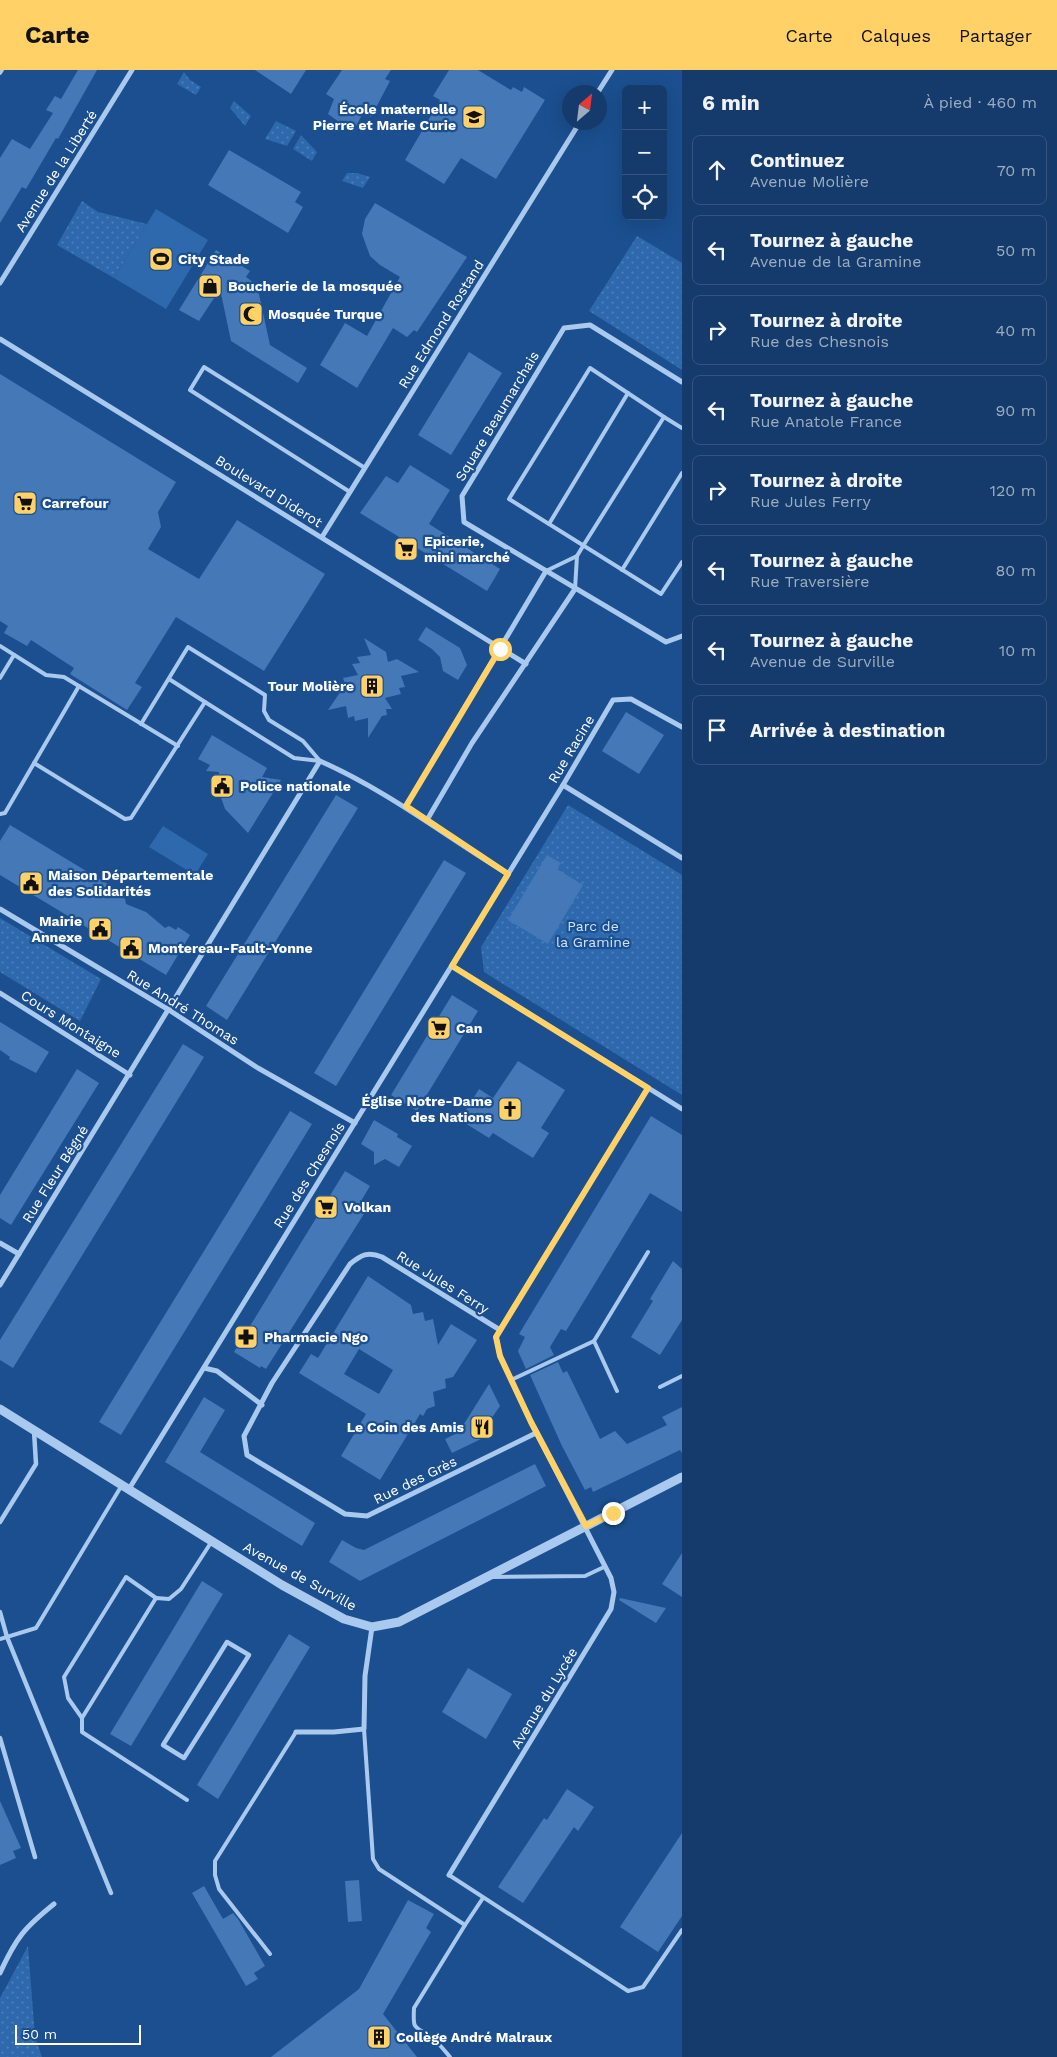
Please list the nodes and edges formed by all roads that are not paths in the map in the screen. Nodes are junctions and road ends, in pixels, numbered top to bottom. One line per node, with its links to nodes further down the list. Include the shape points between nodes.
1 (2, 70): 4 (lane)
2 (132, 70): 7 (street, Avenue de la Liberté)
3 (612, 70): 5 (street)
4 (0, 74)
5 (602, 85)
6 (575, 130): 13 (street, Rue Edmond Rostand)
7 (0, 283)
8 (0, 339): 17 (street, Boulevard Diderot)
9 (682, 382): 22 (street, Square Beaumarchais, via 590,325 564,328 462,496 464,522)
10 (628, 393): 11 (lane); 16 (lane); 16 (lane, via 590,368 509,499)
11 (664, 416): 12 (lane); 18 (lane)
12 (682, 428)
13 (364, 468): 15 (street, Rue Edmond Rostand); 15 (lane, via 204,367 190,390)
14 (682, 473): 21 (lane)
15 (350, 492): 17 (street, Rue Edmond Rostand)
16 (549, 524): 18 (lane)
17 (322, 537): 26 (street, Boulevard Diderot)
18 (583, 546): 19 (lane); 21 (lane)
19 (577, 556): 22 (lane); 23 (lane)
20 (682, 562): 21 (lane, via 661,594)
21 (622, 570)
22 (546, 571): 23 (street, Square Beaumarchais); 26 (street)
23 (575, 590): 24 (street, Square Beaumarchais, via 666,642); 28 (street)
24 (682, 636)
25 (0, 646): 27 (lane)
26 (500, 649): 28 (street, Boulevard Diderot); 39 (street)
27 (14, 655): 29 (lane); 31 (lane, via 46,675 64,677)
28 (526, 664): 41 (street, via 472,744)
29 (0, 678)
30 (168, 679): 32 (lane); 33 (lane); 36 (lane, via 188,648 265,695 264,711 269,720 303,742)
31 (79, 686): 33 (lane); 37 (lane)
32 (205, 702): 35 (lane); 36 (lane, via 294,758)
33 (141, 724): 35 (lane)
34 (682, 727): 38 (street, Rue Racine, via 631,699 613,700)
35 (178, 746): 37 (lane, via 131,818 125,819)
36 (320, 761): 39 (street, via 357,777); 47 (street, Rue Fleur Bégné)
37 (34, 763): 40 (lane, via 5,813)
38 (563, 785): 42 (street); 43 (street, Rue Racine)
39 (406, 806): 41 (street)
40 (0, 814)
41 (427, 820): 43 (street)
42 (682, 858)
43 (508, 874): 45 (street, Rue des Chesnois)
44 (0, 909): 47 (street, Rue André Thomas)
45 (452, 966): 49 (street); 51 (street, Rue des Chesnois)
46 (0, 993): 48 (street, Cours Montaigne)
47 (169, 1010): 48 (street, Rue Fleur Bégné); 51 (street, Rue André Thomas, via 258,1068)
48 (130, 1075): 54 (street, Rue Fleur Bégné)
49 (648, 1088): 50 (street); 56 (street, Rue Jules Ferry)
50 (682, 1109)
51 (355, 1123): 58 (street, Rue des Chesnois)
52 (0, 1242): 54 (street)
53 (648, 1252): 57 (lane)
54 (19, 1254): 55 (street, Rue Fleur Bégné)
55 (0, 1285)
56 (500, 1330): 60 (street, Avenue du Lycée, via 496,1337 497,1345); 63 (street, Rue Jules Ferry, via 382,1257 372,1253 361,1255 350,1264 272,1383)
57 (594, 1341): 60 (lane); 62 (lane)
58 (204, 1368): 63 (street, via 217,1371); 68 (street, Rue des Chesnois)
59 (682, 1376): 61 (lane)
60 (511, 1380): 66 (street, Avenue du Lycée)
61 (660, 1387)
62 (617, 1391)
63 (262, 1405): 66 (street, Rue des Grès, via 244,1436 248,1455 345,1514 367,1516)
64 (0, 1409): 65 (street, Avenue de Surville)
65 (34, 1430): 68 (street, Avenue de Surville); 69 (street, via 36,1464)
66 (536, 1432): 70 (street, Avenue du Lycée)
67 (682, 1477): 70 (street, Avenue de Surville)
68 (125, 1487): 71 (street, Avenue de Surville); 77 (lane, via 36,1628)
69 (0, 1522)
70 (586, 1526): 72 (street, Avenue du Lycée); 73 (street, Avenue de Surville)
71 (212, 1541): 74 (lane, via 181,1589 169,1599); 76 (street, Avenue de Surville, via 344,1620)
72 (604, 1567): 73 (lane, via 585,1576); 86 (street, Avenue du Lycée, via 614,1592 611,1609)
73 (486, 1577): 76 (street, Avenue de Surville, via 399,1622)
74 (156, 1598): 79 (lane); 79 (lane, via 126,1577 64,1678 68,1698)
75 (0, 1612): 77 (street)
76 (372, 1627): 80 (street, via 365,1676)
77 (7, 1637): 78 (lane); 87 (street)
78 (0, 1639)
79 (82, 1718): 84 (lane, via 82,1732)
80 (364, 1729): 81 (street); 90 (lane, via 373,1859 390,1878)
81 (296, 1732): 92 (lane, via 216,1861 220,1889)
82 (0, 1738): 85 (street)
83 (184, 1758): 83 (street, via 248,1655 228,1642 163,1745)
84 (187, 1800)
85 (35, 1857)
86 (449, 1876): 88 (lane)
87 (111, 1892)
88 (483, 1898): 90 (lane); 91 (lane, via 628,1991 643,1987)
89 (54, 1904): 93 (street, via 26,1926 14,1942)
90 (465, 1926): 94 (lane, via 414,2008 413,2022 418,2031 430,2036)
91 (682, 1930)
92 (270, 1954)
93 (0, 1973)
94 (450, 2057)

